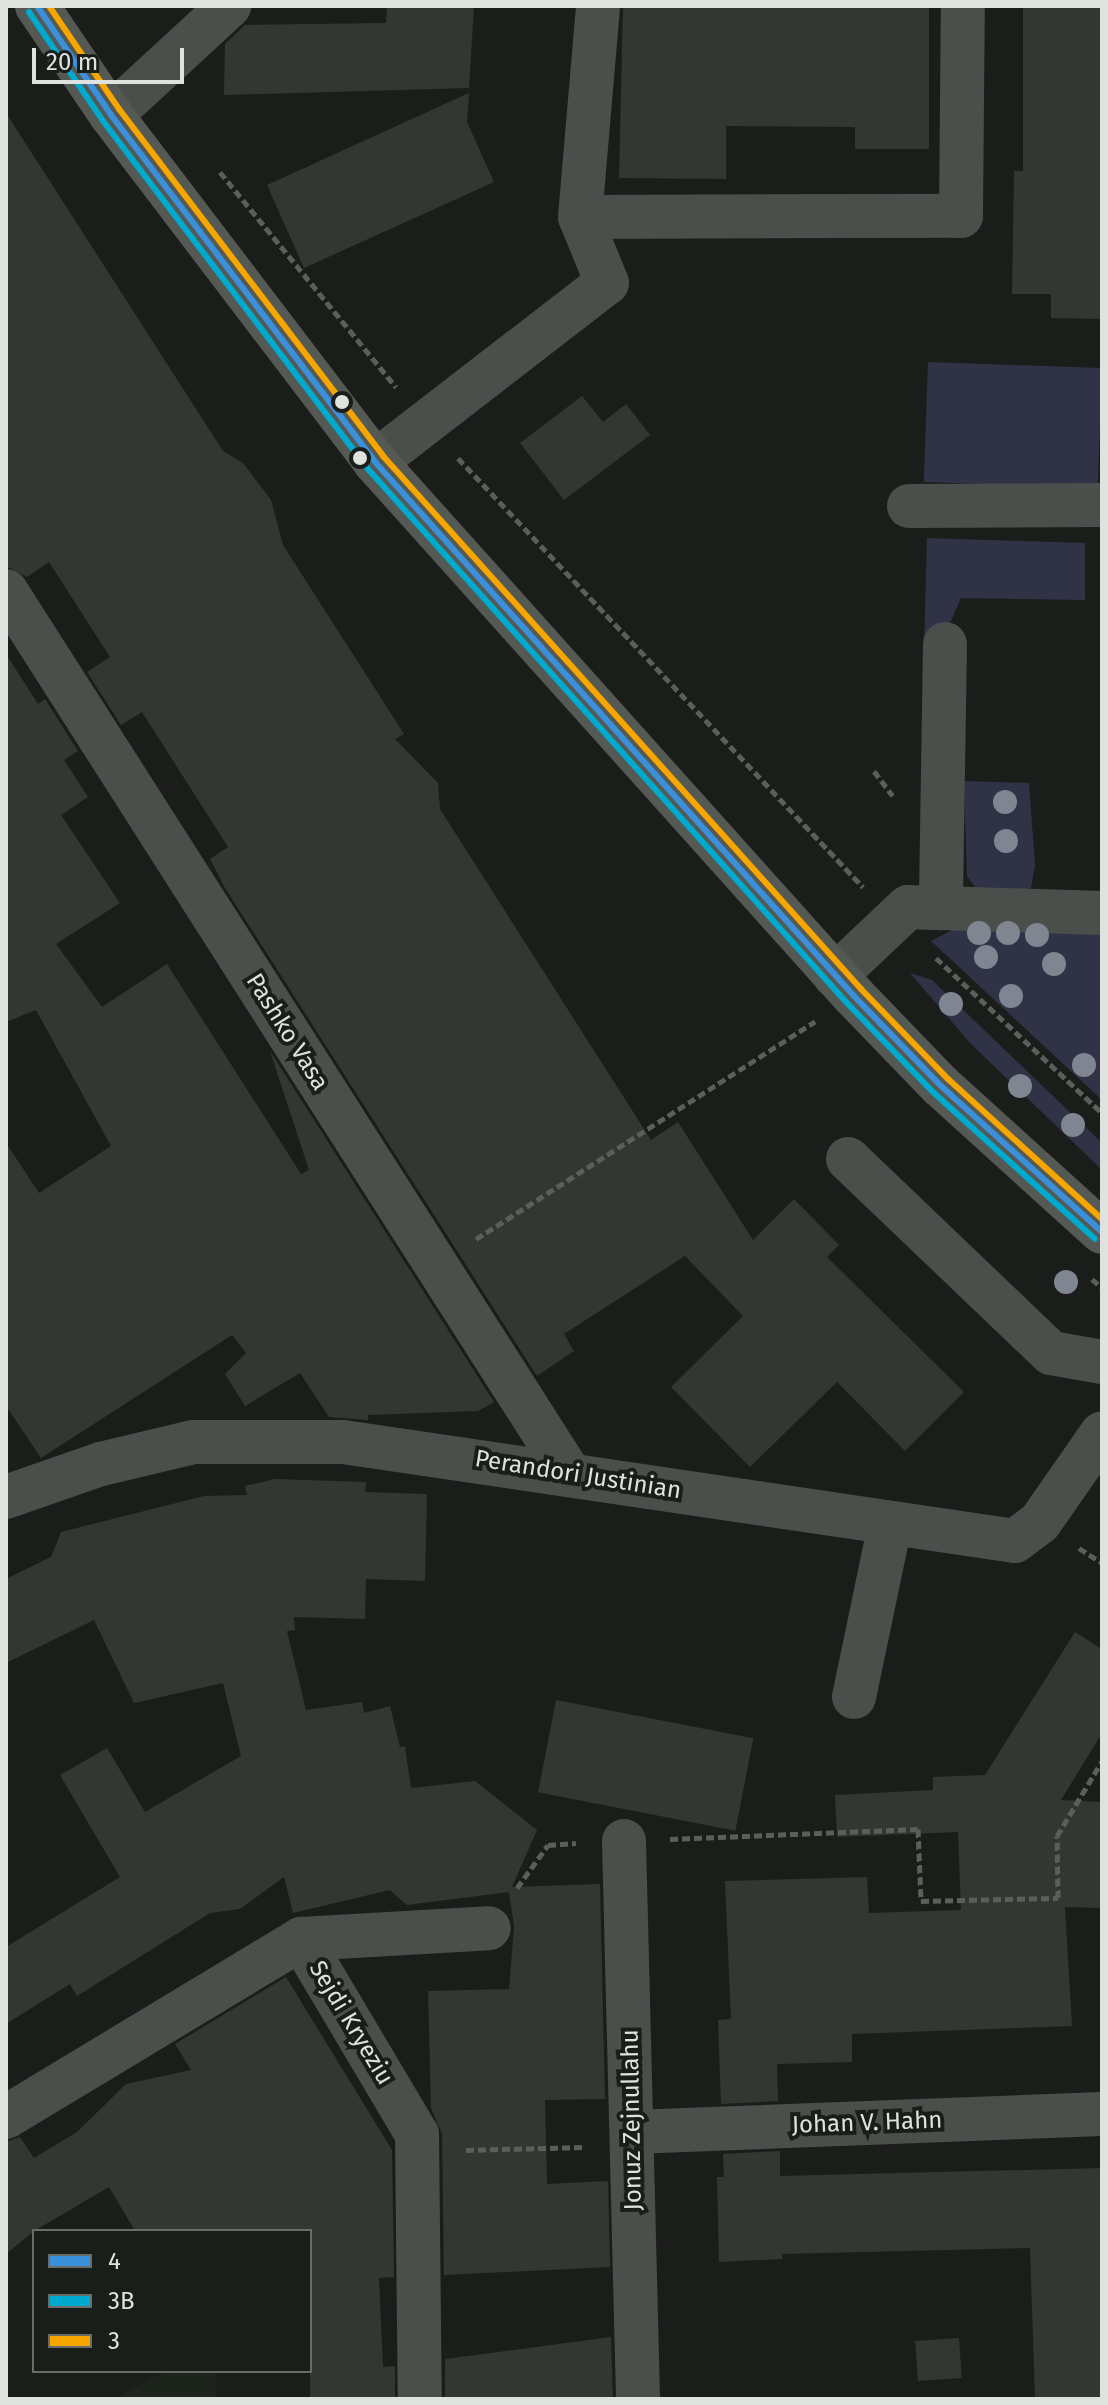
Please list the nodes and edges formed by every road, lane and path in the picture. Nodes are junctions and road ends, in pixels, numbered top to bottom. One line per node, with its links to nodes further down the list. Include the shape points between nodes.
1 (37, 6): 5 (main road)
2 (229, 6): 5 (street)
3 (598, 6): 7 (street)
4 (963, 6): 7 (street, via 961,216)
5 (111, 115): 9 (main road)
6 (216, 167): 8 (path)
7 (580, 217): 8 (street, via 607,283)
8 (426, 424): 9 (street); 16 (path)
9 (375, 462): 17 (main road)
10 (1102, 505): 11 (street)
11 (909, 506)
12 (6, 591): 24 (street, Pashko Vasa)
13 (945, 644): 14 (street)
14 (941, 908): 15 (street); 16 (street, via 908,907)
15 (1102, 913)
16 (893, 919): 17 (street); 18 (path)
17 (844, 986): 20 (main road, via 941,1086); 21 (path)
18 (1102, 1113)
19 (848, 1159): 22 (street, via 1051,1353)
20 (1102, 1232)
21 (464, 1247)
22 (1102, 1362)
23 (1102, 1433): 26 (street, Perandori Justinian, via 1040,1522 1015,1541)
24 (569, 1473): 25 (street, Perandori Justinian, via 441,1453 273,1439 193,1442 101,1464); 26 (street, Perandori Justinian)
25 (6, 1497)
26 (890, 1525): 27 (street)
27 (854, 1697)
28 (1102, 1761): 29 (path, via 1057,1836 1058,1898 921,1901 918,1829)
29 (624, 1841): 30 (path, via 548,1845); 34 (street, Jonuz Zejnullahu)
30 (489, 1928): 31 (street)
31 (301, 1939): 33 (street, Sejdi Kryeziu); 35 (street, Sejdi Kryeziu, via 417,2134)
32 (1102, 2114): 34 (street, Johan V. Hahn)
33 (6, 2117)
34 (633, 2139): 35 (path); 37 (street, Jonuz Zejnullahu)
35 (418, 2151): 36 (street, Sejdi Kryeziu)
36 (420, 2399)
37 (638, 2399)

